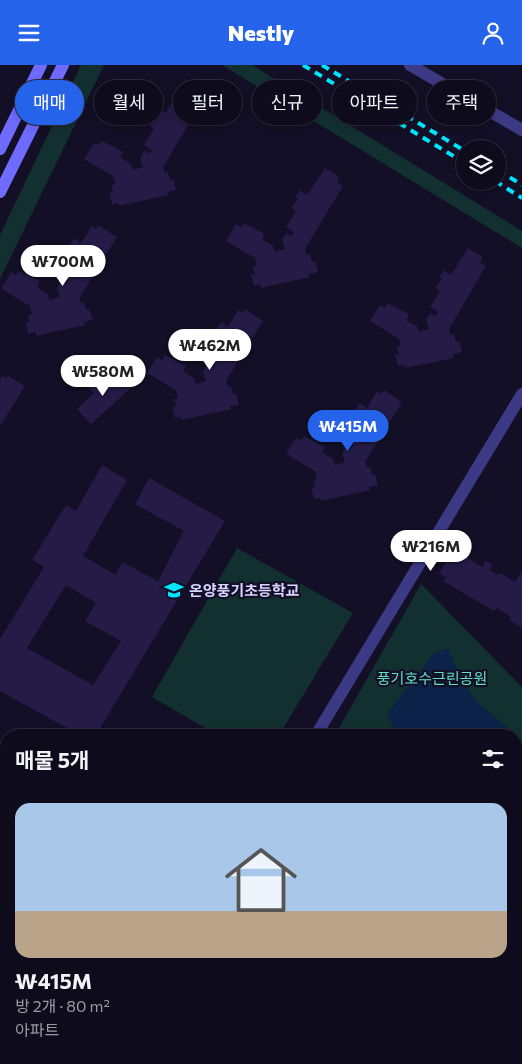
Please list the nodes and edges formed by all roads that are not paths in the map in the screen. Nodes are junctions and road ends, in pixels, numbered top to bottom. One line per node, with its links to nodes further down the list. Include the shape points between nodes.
1 (41, 65): 5 (main road)
2 (63, 65): 6 (main road)
3 (410, 65): 4 (street)
4 (522, 130)
5 (0, 149)
6 (0, 192)
7 (522, 395): 8 (street)
8 (320, 729)

